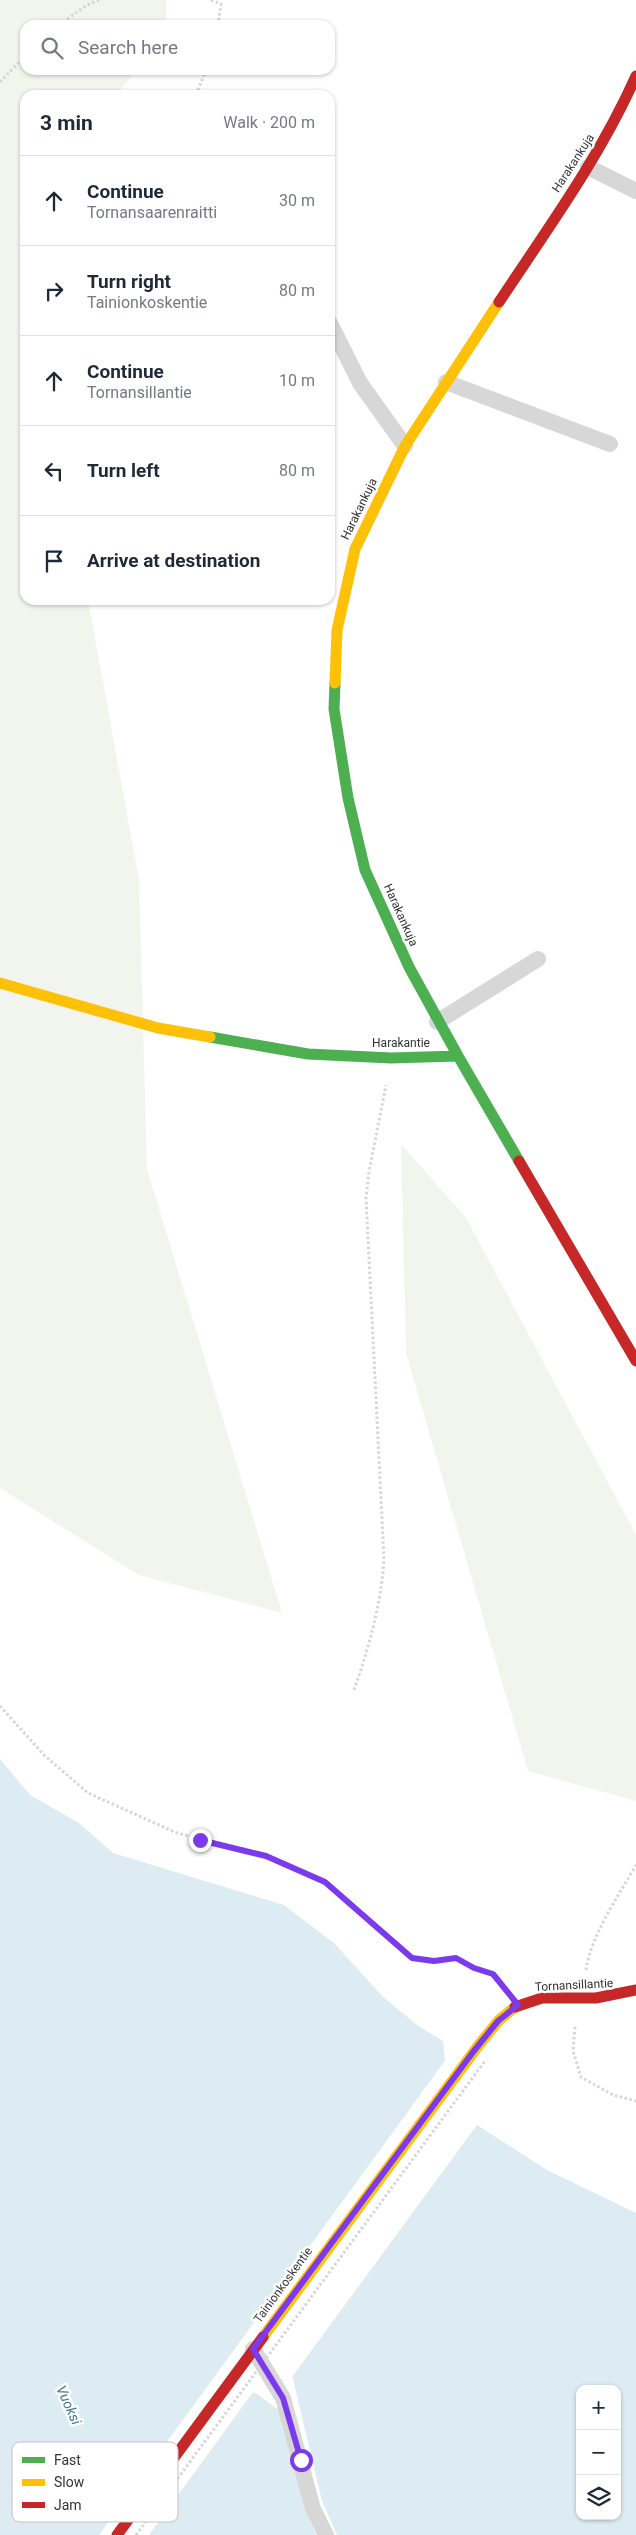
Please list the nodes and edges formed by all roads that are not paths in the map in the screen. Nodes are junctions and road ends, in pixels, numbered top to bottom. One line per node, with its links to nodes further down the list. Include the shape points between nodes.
1 (636, 76): 2 (street, Harakankuja, via 617,119)
2 (588, 167): 3 (lane); 5 (street, Harakankuja)
3 (636, 191)
4 (335, 332): 7 (lane, via 360,383)
5 (446, 382): 6 (lane); 7 (street, Harakankuja)
6 (610, 444)
7 (405, 446): 10 (street, Harakankuja, via 355,549 337,630 334,708 348,798 365,870 408,967)
8 (538, 958): 10 (lane)
9 (0, 983): 11 (street, Harakantie, via 158,1028 308,1054 391,1058)
10 (437, 1022): 11 (street, Harakankuja)
11 (458, 1056): 12 (street)
12 (636, 1361)
13 (636, 1990): 14 (street, Tornansillantie, via 620,1996 538,1998 518,2005 498,2021)
14 (473, 2052): 15 (street, Tainionkoskentie)
15 (253, 2349): 16 (street, Tainionkoskentie); 19 (lane, via 283,2398 314,2509)
16 (178, 2452)
17 (127, 2522): 18 (street, Tainionkoskentie)
18 (117, 2535)
19 (326, 2535)

